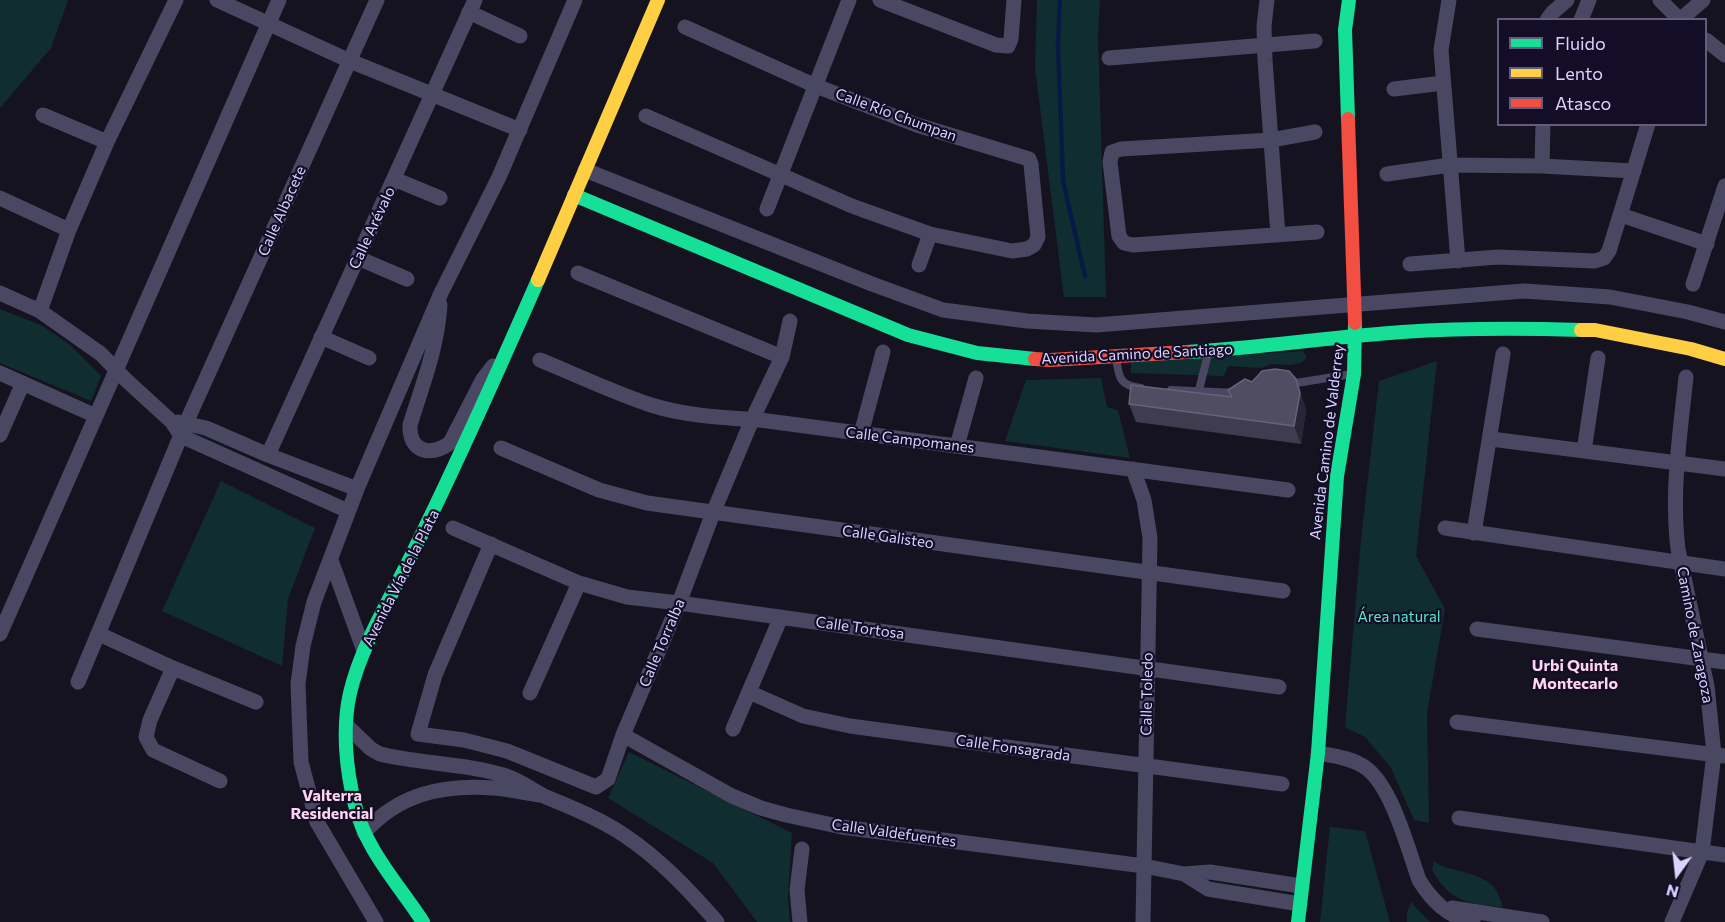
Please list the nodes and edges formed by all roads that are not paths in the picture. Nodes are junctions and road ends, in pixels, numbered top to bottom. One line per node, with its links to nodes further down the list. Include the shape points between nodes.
1 (176, 0): 42 (street)
2 (217, 0): 22 (street)
3 (279, 0): 22 (street)
4 (377, 0): 30 (street, Calle Albacete)
5 (575, 0): 39 (street, Avenida Vía de la Plata)
6 (658, 0): 45 (street, Avenida Vía de la Plata)
7 (849, 0): 32 (street)
8 (880, 0): 9 (street, via 996,45 1008,46)
9 (1014, 0)
10 (1267, 0): 27 (street)
11 (1349, 0): 70 (street, Avenida Camino de Valderrey, via 1346,30)
12 (1567, 0): 18 (street)
13 (1588, 0): 19 (street)
14 (1660, 0): 20 (street)
15 (1703, 0): 21 (street)
16 (1448, 1): 31 (street, via 1441,50)
17 (472, 6): 24 (street); 34 (street, Calle Arévalo)
18 (1548, 18)
19 (1582, 18)
20 (1678, 18)
21 (1682, 18)
22 (269, 24): 30 (street); 86 (street)
23 (686, 27): 32 (street, Calle Río Chumpan)
24 (520, 36)
25 (1314, 41): 27 (street)
26 (1707, 41): 28 (street)
27 (1264, 45): 29 (street); 41 (street)
28 (1725, 55)
29 (1109, 58)
30 (350, 61): 34 (street); 99 (street, Calle Albacete)
31 (1443, 83): 33 (street); 43 (street)
32 (816, 86): 48 (street); 58 (street, Calle Río Chumpan, via 917,125 1029,159 1038,237 1034,245 1012,251)
33 (1394, 88)
34 (433, 95): 39 (street); 49 (street, Calle Arévalo)
35 (43, 114): 42 (street)
36 (646, 116): 48 (street)
37 (1543, 126): 44 (street)
38 (1647, 126): 46 (street)
39 (520, 130): 69 (street, Avenida Vía de la Plata)
40 (1315, 132): 41 (street)
41 (1271, 140): 59 (street); 59 (street, via 1121,149 1112,152 1110,162 1119,236 1124,243)
42 (107, 142): 56 (street)
43 (1450, 165): 44 (street); 47 (street); 62 (street)
44 (1542, 166): 46 (street)
45 (585, 170): 51 (street, Avenida Vía de la Plata); 70 (street, Avenida Camino de Santiago, via 943,310 1096,325)
46 (1634, 171): 55 (street)
47 (1388, 174)
48 (780, 175): 54 (street); 58 (street, via 852,207)
49 (394, 179): 53 (street); 61 (street, Calle Arévalo)
50 (1725, 186): 60 (street)
51 (574, 195): 74 (street, Avenida Vía de la Plata); 81 (street, Avenida Camino de Santiago, via 908,335 977,353 1050,360)
52 (0, 198): 56 (street)
53 (440, 198)
54 (767, 210)
55 (1621, 215): 60 (street); 62 (street, via 1609,251 1595,261 1498,257)
56 (69, 230): 71 (street)
57 (1317, 232): 59 (street)
58 (930, 234): 64 (street)
59 (1278, 235)
60 (1707, 244): 67 (street)
61 (358, 258): 66 (street); 75 (street, Calle Arévalo)
62 (1458, 261): 63 (street)
63 (1410, 264)
64 (919, 266)
65 (579, 273): 80 (street)
66 (407, 279)
67 (1694, 284)
68 (0, 293): 71 (street)
69 (441, 293): 74 (street, Avenida Vía de la Plata, via 434,350 410,425 414,444 422,450 433,451 450,443 483,379); 110 (street, Avenida Vía de la Plata)
70 (1356, 305): 73 (street, Avenida Camino de Santiago, via 1524,291 1610,297); 76 (street, Avenida Camino de Valderrey)
71 (40, 311): 86 (street, via 101,354)
72 (790, 321): 80 (street, Calle Torralba)
73 (1725, 322)
74 (515, 335): 129 (street, Avenida Vía de la Plata, via 435,511)
75 (321, 337): 82 (street); 106 (street, Calle Arévalo)
76 (1356, 337): 78 (street, Avenida Camino de Santiago); 84 (street, Avenida Camino de Santiago, via 1496,327 1595,330); 88 (street, Avenida Camino de Valderrey)
77 (883, 351): 100 (street)
78 (1208, 351): 81 (street, Avenida Camino de Santiago); 95 (lane)
79 (1503, 354): 102 (street)
80 (782, 357): 98 (street, Calle Torralba)
81 (1116, 357): 93 (lane, via 1119,378 1125,384)
82 (369, 358)
83 (1598, 358): 105 (street)
84 (1725, 359)
85 (540, 360): 98 (street, Calle Campomanes, via 652,405)
86 (116, 370): 97 (street); 99 (street)
87 (0, 373): 91 (street)
88 (1354, 374): 92 (lane); 143 (street, Avenida Camino de Valderrey, via 1337,476)
89 (1686, 377): 107 (street, Camino de Zaragoza)
90 (976, 378): 103 (street)
91 (23, 383): 97 (street); 101 (street)
92 (1283, 385)
93 (1152, 389)
94 (1161, 390): 95 (lane)
95 (1199, 390): 96 (lane)
96 (1247, 391)
97 (96, 416): 127 (street)
98 (752, 420): 100 (street, Calle Campomanes); 113 (street, Calle Torralba)
99 (180, 427): 106 (street, via 206,428); 112 (street); 128 (street, Calle Albacete)
100 (861, 434): 103 (street, Calle Campomanes)
101 (0, 435)
102 (1491, 439): 105 (street); 116 (street)
103 (957, 446): 108 (street, Calle Campomanes)
104 (501, 448): 113 (street, Calle Galisteo, via 626,499)
105 (1584, 451): 107 (street)
106 (268, 455): 110 (street)
107 (1677, 463): 109 (street); 119 (street, Camino de Zaragoza, via 1676,528)
108 (1133, 469): 111 (street, Calle Campomanes); 121 (street, Calle Toledo, via 1148,521)
109 (1725, 469)
110 (357, 489): 112 (street, Avenida Vía de la Plata)
111 (1288, 490)
112 (348, 511): 118 (street, Avenida Vía de la Plata)
113 (713, 513): 121 (street, Calle Galisteo); 124 (street, Calle Torralba)
114 (453, 528): 117 (street, Calle Tortosa)
115 (1445, 528): 116 (street)
116 (1474, 533): 119 (street)
117 (491, 544): 122 (street, Calle Tortosa); 142 (street, Calle Torralba, via 435,675 418,734 507,751 596,787 608,778)
118 (331, 560): 129 (street); 159 (street, Avenida Vía de la Plata, via 314,602 303,646 298,684 301,762 317,822)
119 (1682, 563): 120 (street); 130 (street, Camino de Zaragoza)
120 (1725, 569)
121 (1149, 573): 123 (street, Calle Galisteo); 133 (street, Calle Toledo)
122 (579, 583): 124 (street, Calle Tortosa, via 627,597); 137 (street)
123 (1283, 591)
124 (679, 603): 125 (street, Calle Tortosa); 142 (street, Calle Torralba)
125 (781, 617): 133 (street, Calle Tortosa); 136 (street)
126 (1477, 629): 130 (street)
127 (0, 634)
128 (99, 634): 132 (street); 134 (street, Calle Albacete)
129 (364, 651): 140 (street, Avenida Vía de la Plata, via 355,673)
130 (1702, 659): 131 (street); 144 (street, Camino de Zaragoza)
131 (1725, 662)
132 (172, 668): 138 (street); 146 (street, via 146,737 153,750)
133 (1147, 668): 135 (street, Calle Tortosa); 145 (street, Calle Toledo)
134 (78, 682)
135 (1279, 687)
136 (749, 692): 141 (street); 145 (street, Calle Fonsagrada, via 802,716 833,723)
137 (530, 693)
138 (256, 702)
139 (1456, 722): 144 (street)
140 (346, 726): 148 (street, via 380,754 506,776); 150 (street, Avenida Vía de la Plata, via 354,805)
141 (733, 729)
142 (623, 735): 154 (street, Calle Valdefuentes, via 732,796 786,815 842,827)
143 (1318, 753): 156 (street, Avenida Camino de Valderrey); 158 (street, via 1350,760 1380,781 1419,880)
144 (1719, 755): 152 (street, Camino de Zaragoza)
145 (1146, 766): 147 (street, Calle Fonsagrada); 154 (street, Calle Toledo)
146 (220, 781)
147 (1282, 784)
148 (543, 795): 150 (street, via 494,788 439,790 395,805); 161 (street, via 624,835 678,879)
149 (1459, 818): 152 (street)
150 (364, 833): 160 (street, Avenida Vía de la Plata)
151 (802, 849): 162 (street, via 797,890)
152 (1702, 852): 153 (street); 167 (street, Camino de Zaragoza)
153 (1725, 855)
154 (1144, 866): 155 (street, Calle Valdefuentes); 163 (street, Calle Toledo)
155 (1184, 874): 156 (street, Calle Valdefuentes, via 1210,872); 157 (street, Calle Valdefuentes, via 1208,889)
156 (1301, 886): 157 (street, Avenida Camino de Valderrey)
157 (1300, 904): 164 (street, Avenida Camino de Valderrey)
158 (1440, 906): 165 (street); 166 (street)
159 (376, 922)
160 (423, 922)
161 (717, 922)
162 (800, 922)
163 (1143, 922)
164 (1298, 922)
165 (1473, 922)
166 (1542, 922)
167 (1672, 922)

